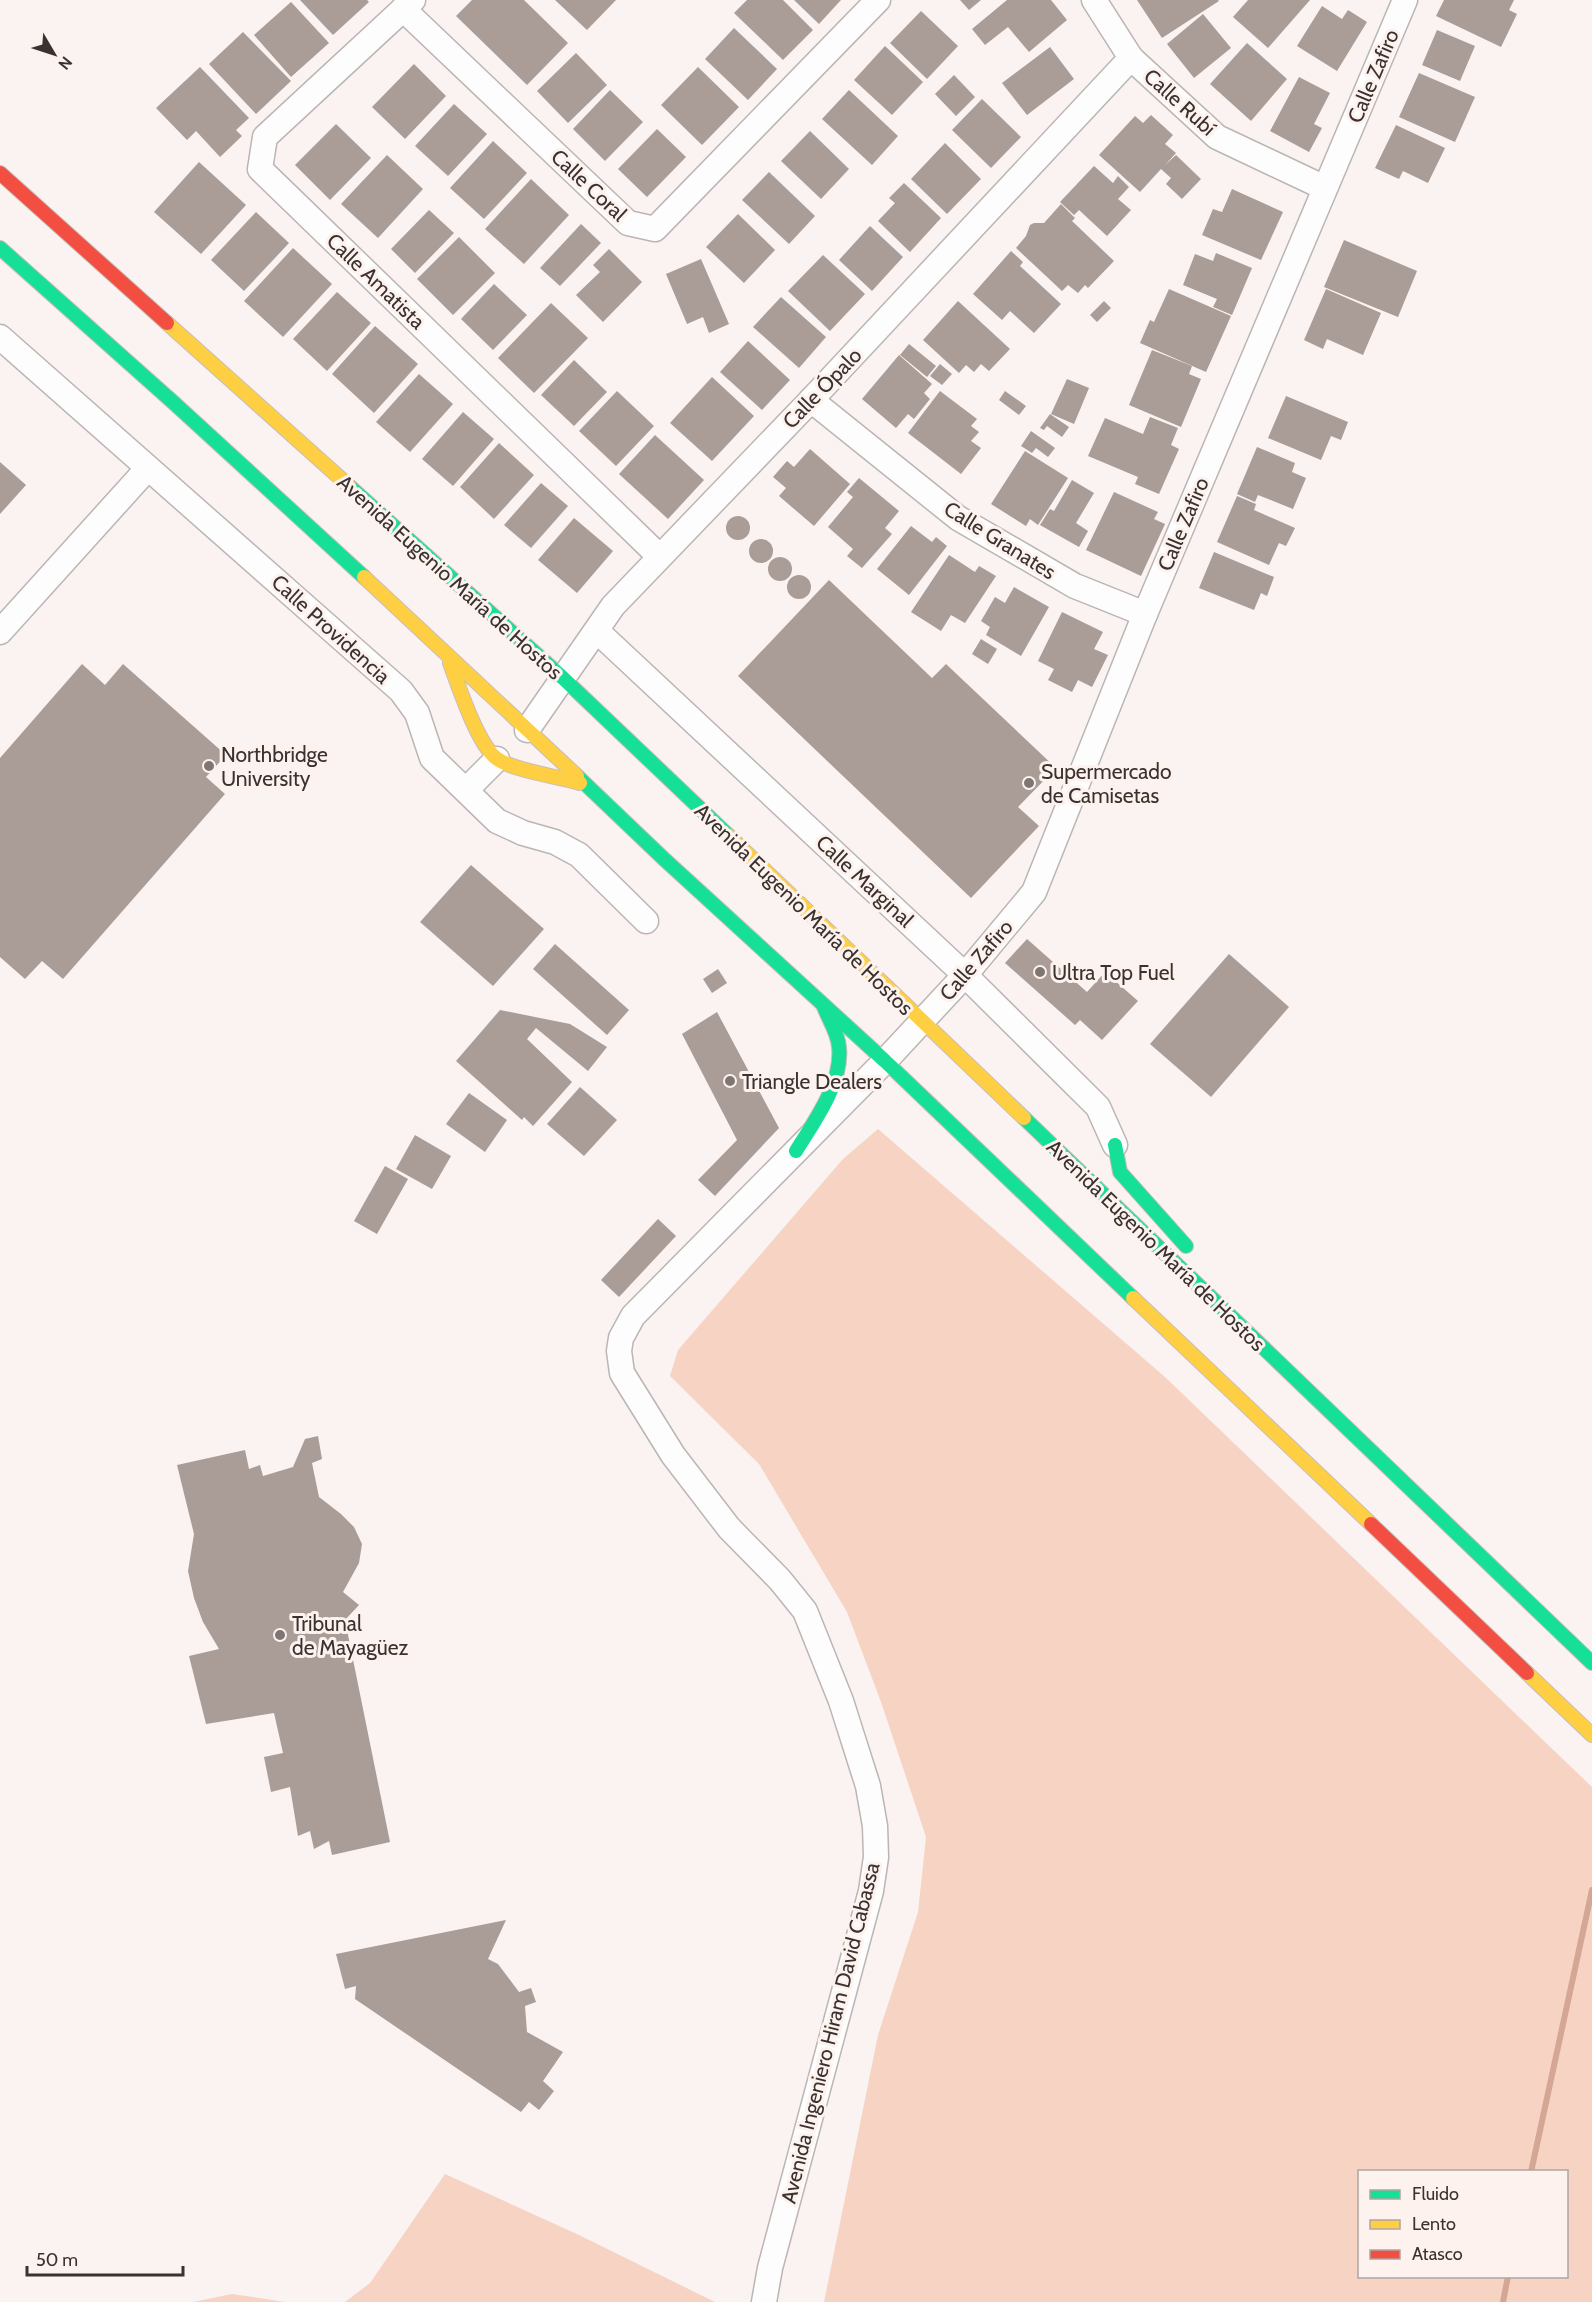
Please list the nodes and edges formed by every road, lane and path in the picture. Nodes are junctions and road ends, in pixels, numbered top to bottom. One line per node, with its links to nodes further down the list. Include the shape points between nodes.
1 (878, 0): 4 (street, Calle Coral, via 656,229 628,223)
2 (1094, 0): 5 (street, Calle Rubí)
3 (1405, 0): 7 (street, Calle Zafiro)
4 (408, 4): 12 (street, Calle Amatista, via 265,137 260,170)
5 (1131, 58): 7 (street, Calle Rubí, via 1217,137); 10 (street, Calle Ópalo)
6 (0, 173): 17 (highway, Avenida Eugenio María de Hostos)
7 (1325, 188): 13 (street, Calle Zafiro)
8 (0, 248): 16 (highway)
9 (0, 337): 11 (street, Calle Providencia)
10 (811, 400): 12 (street, Calle Ópalo); 13 (street, Calle Granates, via 958,518 1075,586)
11 (148, 468): 15 (street); 21 (street, Calle Providencia, via 401,691 417,713 432,758)
12 (659, 556): 14 (street, Calle Ópalo, via 613,606)
13 (1145, 614): 23 (street, Calle Zafiro, via 1034,891)
14 (597, 631): 17 (street, Calle Ópalo); 23 (street, Calle Marginal)
15 (0, 632)
16 (444, 650): 18 (highway); 19 (highway, via 483,739)
17 (563, 678): 18 (street, Calle Ópalo); 25 (highway, Avenida Eugenio María de Hostos)
18 (528, 730): 20 (highway)
19 (496, 759): 20 (highway); 21 (street)
20 (584, 784): 24 (highway)
21 (466, 790): 22 (street, Calle Providencia, via 497,821 579,855)
22 (646, 921)
23 (965, 975): 25 (street, Calle Zafiro); 27 (street, Calle Marginal, via 1098,1107)
24 (824, 1005): 26 (highway); 28 (highway, via 839,1048 834,1079)
25 (921, 1022): 26 (street, Avenida Ingeniero Hiram David Cabassa); 31 (highway, Avenida Eugenio María de Hostos)
26 (885, 1061): 28 (street, Avenida Ingeniero Hiram David Cabassa); 33 (highway)
27 (1115, 1145): 29 (highway, via 1120,1172)
28 (796, 1151): 34 (street, Avenida Ingeniero Hiram David Cabassa, via 633,1316 619,1351 622,1373 673,1455 729,1528 805,1611 841,1701 868,1786 875,1826 871,1891)
29 (1198, 1260)
30 (1237, 1304): 31 (highway)
31 (1338, 1418): 32 (highway, Avenida Eugenio María de Hostos)
32 (1592, 1664)
33 (1589, 1733)
34 (764, 2302)

